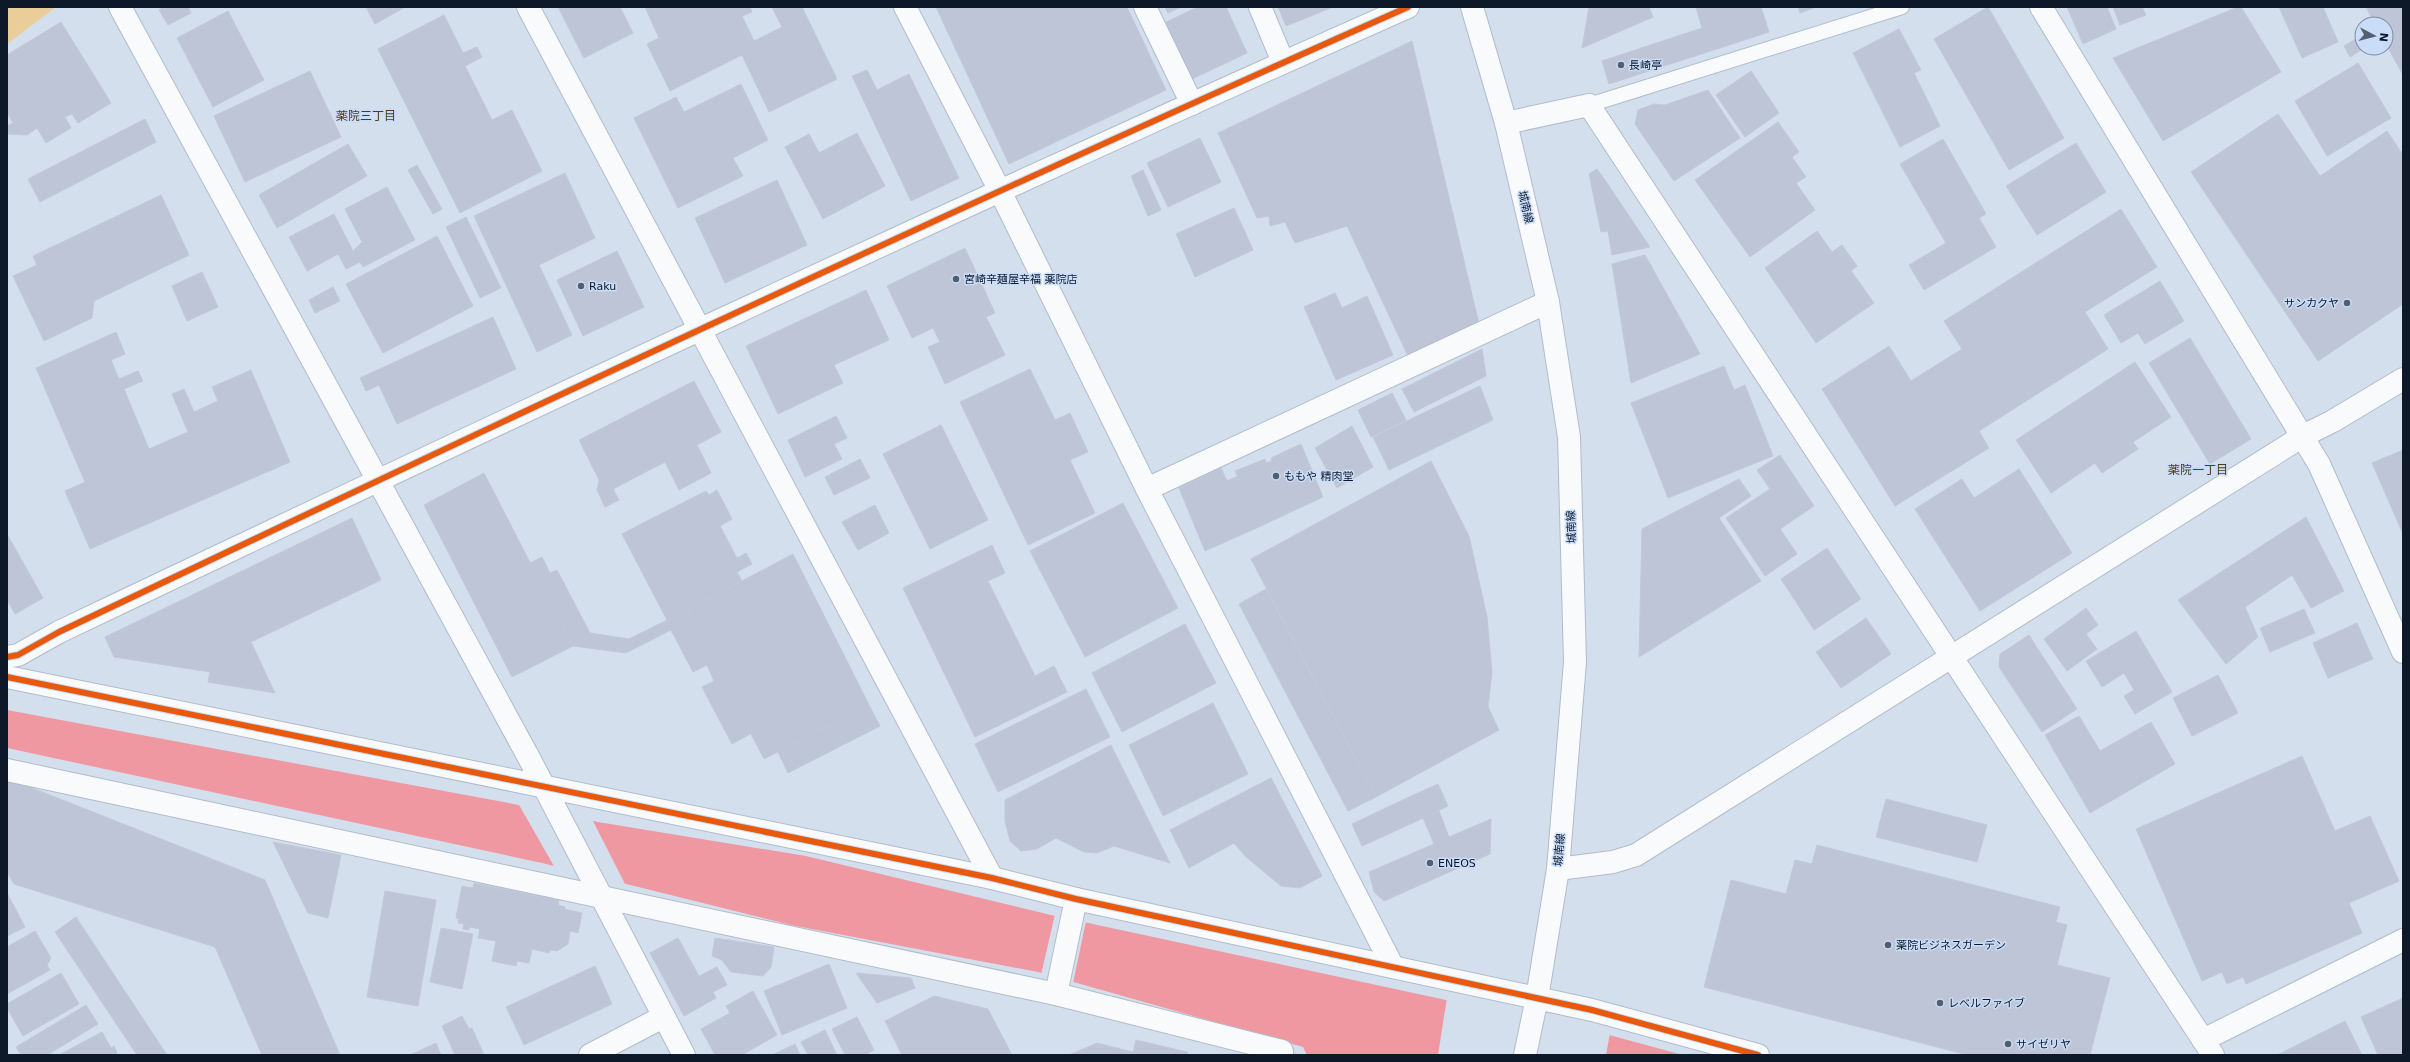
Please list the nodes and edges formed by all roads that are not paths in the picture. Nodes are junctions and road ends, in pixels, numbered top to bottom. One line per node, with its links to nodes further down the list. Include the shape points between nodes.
1 (120, 7): 19 (street)
2 (528, 7): 16 (street)
3 (905, 7): 14 (street)
4 (1145, 7): 11 (street)
5 (1260, 7): 10 (street)
6 (1408, 7): 10 (street)
7 (1472, 7): 13 (street, 城南線)
8 (1902, 7): 12 (lane)
9 (2041, 7): 18 (street)
10 (1283, 62): 11 (street)
11 (1192, 104): 14 (street)
12 (1589, 105): 13 (street); 23 (street)
13 (1506, 123): 15 (street, 城南線)
14 (1000, 191): 16 (street); 20 (street)
15 (1548, 302): 20 (street); 27 (street, 城南線, via 1569,437 1575,662)
16 (699, 330): 19 (street); 28 (street)
17 (2403, 378): 18 (street, via 2333,421)
18 (2303, 436): 21 (street, via 2319,464); 23 (street)
19 (377, 480): 22 (street, via 18,654); 26 (street)
20 (1147, 489): 32 (street)
21 (2403, 652)
22 (7, 657)
23 (1951, 658): 27 (street, via 1636,855 1613,862); 36 (street)
24 (7, 677): 26 (street)
25 (7, 770): 29 (street)
26 (542, 785): 28 (street); 29 (street)
27 (1558, 869): 34 (street, 城南線)
28 (992, 878): 30 (street)
29 (600, 898): 33 (street); 35 (street)
30 (1074, 907): 32 (street); 33 (street)
31 (2403, 940): 36 (street)
32 (1393, 967): 34 (street)
33 (1057, 989): 39 (street, via 1282,1051)
34 (1535, 1007): 40 (street, 城南線); 41 (street, via 1592,1010)
35 (663, 1017): 37 (street); 38 (street)
36 (2208, 1048)
37 (590, 1055)
38 (684, 1055)
39 (1282, 1055)
40 (1525, 1055)
41 (1758, 1055)

